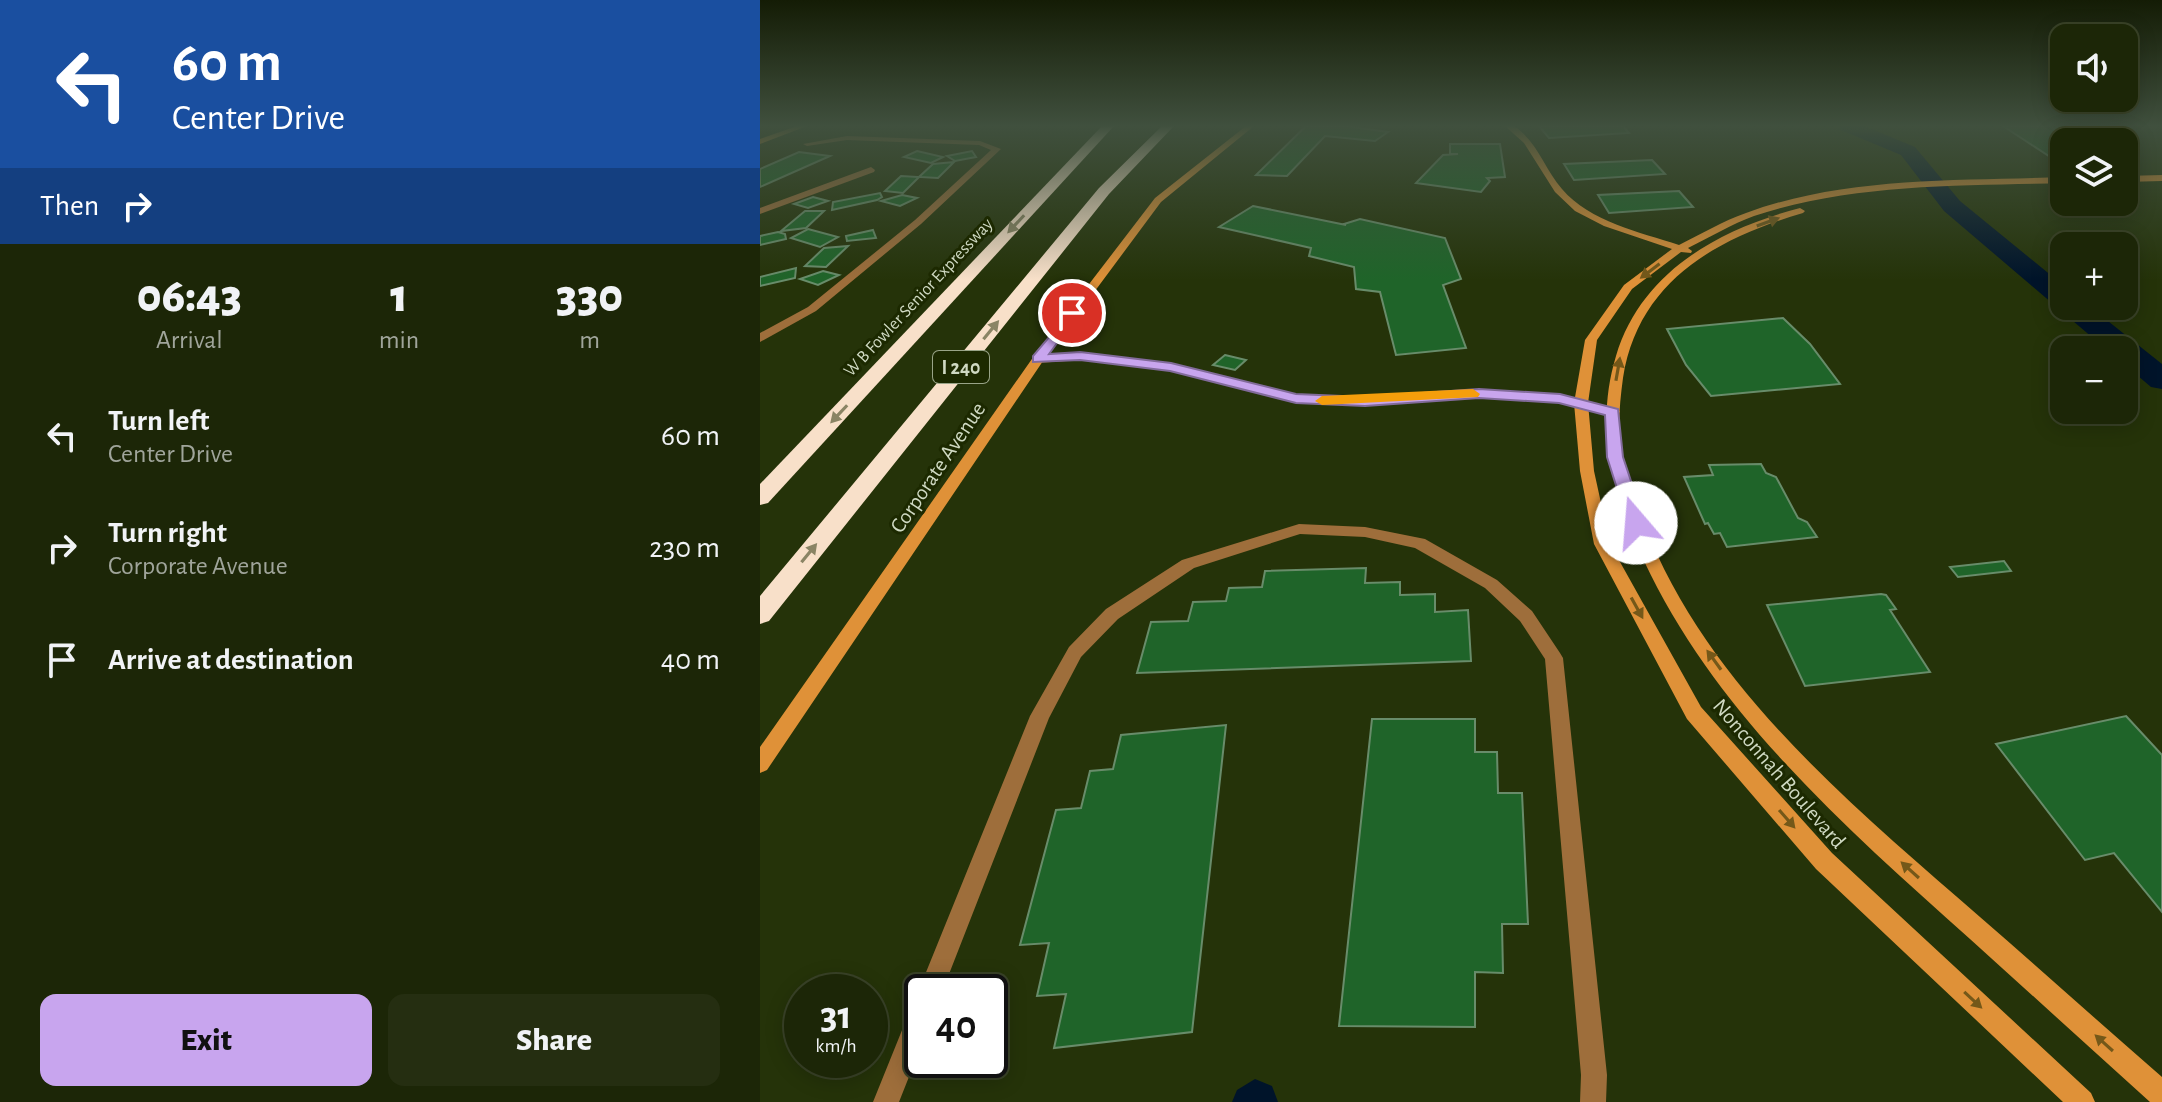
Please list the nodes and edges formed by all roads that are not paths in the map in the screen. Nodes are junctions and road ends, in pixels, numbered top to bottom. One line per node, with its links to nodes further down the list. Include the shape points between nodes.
1 (851, 177): 14 (street)
2 (966, 177): 16 (street, via 812,309)
3 (1060, 177): 20 (highway, W B Fowler Senior Expressway / I 240, one-way to 20)
4 (1117, 177): 21 (highway, I 240, one-way to 4)
5 (1186, 177): 17 (street, Corporate Avenue, via 1158,200)
6 (1552, 177): 15 (street, via 1564,198 1596,218)
7 (2162, 178): 8 (street)
8 (2138, 179)
9 (2050, 182): 10 (street, Nonconnah Boulevard)
10 (2036, 184): 11 (street, Nonconnah Boulevard); 15 (street, Nonconnah Boulevard, via 1803,199 1748,215)
11 (2050, 186)
12 (2138, 186): 13 (street)
13 (2162, 186)
14 (760, 211)
15 (1688, 252): 18 (street, Nonconnah Boulevard, one-way to 18, via 1628,287 1591,340); 19 (street, Nonconnah Boulevard, one-way to 15, via 1622,350 1637,314)
16 (760, 338)
17 (1038, 359): 18 (street, via 1080,356 1171,367 1296,399 1479,394); 22 (street, Corporate Avenue)
18 (1581, 403): 19 (street); 28 (street, Nonconnah Boulevard, one-way to 28, via 1587,471 1602,544 1694,713 1824,861)
19 (1613, 412): 25 (street, Nonconnah Boulevard, one-way to 19, via 1842,811 1736,691 1666,593 1615,457)
20 (760, 498)
21 (760, 614)
22 (760, 764)
23 (937, 974): 27 (street, via 1040,716 1075,652 1112,614 1188,564 1299,529 1365,532 1419,543 1491,584 1526,616 1554,658)
24 (904, 1057): 26 (street)
25 (2162, 1095)
26 (886, 1102)
27 (1593, 1102)
28 (2082, 1102)

